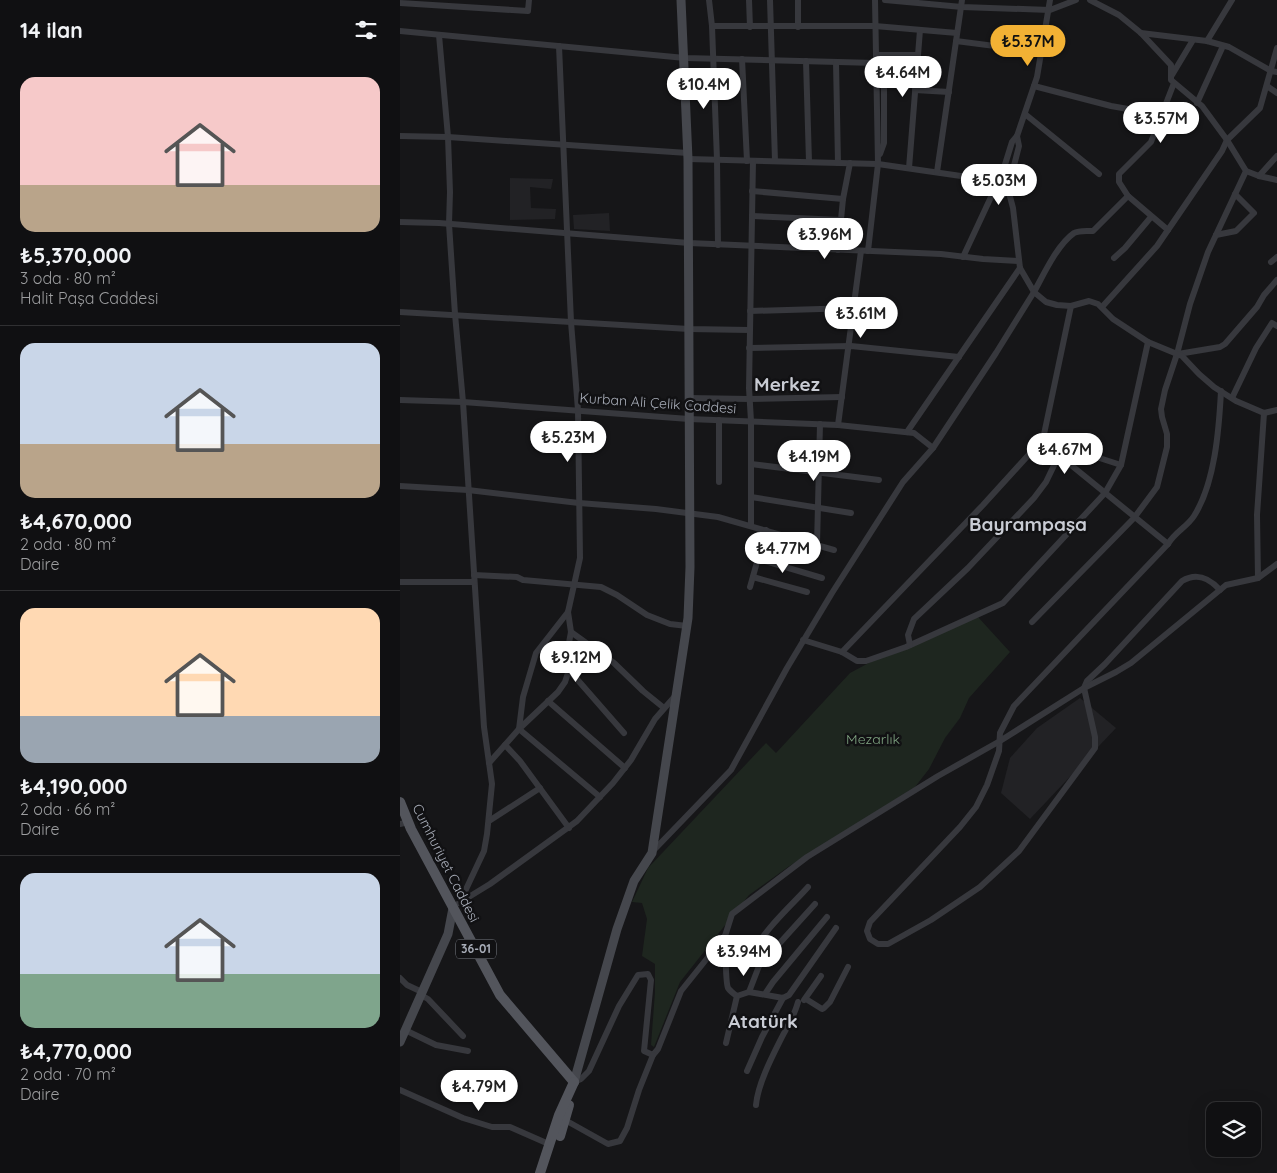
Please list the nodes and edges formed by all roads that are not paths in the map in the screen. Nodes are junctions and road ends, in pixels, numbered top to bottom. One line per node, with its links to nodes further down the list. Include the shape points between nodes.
1 (529, 0): 13 (street, via 528,11)
2 (681, 0): 36 (main road)
3 (709, 0): 17 (street)
4 (749, 0): 19 (street)
5 (770, 0): 20 (street)
6 (798, 0): 21 (street)
7 (875, 0): 18 (street)
8 (885, 0): 15 (street)
9 (1050, 0): 16 (street)
10 (1076, 0): 16 (street)
11 (1090, 0): 25 (street, via 1119,15)
12 (1232, 0): 29 (street)
13 (417, 2): 14 (street)
14 (400, 3)
15 (962, 4): 16 (street); 24 (street)
16 (1050, 10): 33 (street)
17 (712, 26): 19 (street); 37 (street)
18 (875, 26): 21 (street); 22 (street); 34 (street)
19 (750, 27): 20 (street)
20 (770, 27): 21 (street); 39 (street)
21 (798, 27)
22 (920, 30): 24 (street); 35 (street)
23 (400, 31): 26 (street)
24 (958, 33): 28 (street)
25 (1141, 34): 27 (street); 46 (street, via 1171,65)
26 (440, 35): 30 (street); 58 (street)
27 (1193, 40): 29 (street); 46 (street)
28 (956, 41): 33 (street); 51 (street)
29 (1207, 41): 31 (street)
30 (559, 46): 36 (street); 60 (street)
31 (1223, 46): 44 (street); 53 (street)
32 (1277, 48): 44 (street)
33 (1042, 52): 48 (street)
34 (876, 55): 35 (street); 42 (street)
35 (918, 55): 45 (street)
36 (685, 58): 37 (street); 61 (main road)
37 (713, 58): 38 (street); 63 (street)
38 (742, 59): 39 (street); 64 (street)
39 (772, 59): 40 (street); 65 (street)
40 (806, 61): 41 (street); 67 (street)
41 (836, 62): 42 (street); 68 (street)
42 (876, 67): 43 (street); 66 (street)
43 (884, 71): 45 (street); 66 (street, via 884,143)
44 (1274, 72): 49 (street)
45 (916, 74): 50 (street)
46 (1171, 76): 47 (street)
47 (1174, 83): 53 (street); 55 (street)
48 (1034, 86): 54 (street); 55 (street)
49 (1267, 86): 52 (street); 59 (street, via 1260,108)
50 (914, 90): 51 (street); 70 (street)
51 (949, 92): 72 (street)
52 (1277, 92)
53 (1197, 103): 59 (street)
54 (1025, 114): 57 (street); 73 (street)
55 (1162, 115): 80 (street, via 1151,142 1119,174 1119,182)
56 (400, 136): 58 (street)
57 (1017, 136): 76 (street, via 1012,142); 77 (street, via 1019,146)
58 (448, 137): 60 (street); 86 (street)
59 (1227, 140): 71 (street); 87 (street)
60 (564, 145): 61 (street); 88 (street)
61 (688, 156): 63 (street); 90 (main road)
62 (1277, 156): 74 (street)
63 (717, 160): 64 (street); 91 (street)
64 (750, 161): 65 (street); 78 (street)
65 (775, 161): 67 (street)
66 (878, 161): 69 (street); 70 (street); 94 (street)
67 (809, 162): 68 (street)
68 (838, 163): 69 (street)
69 (850, 163): 81 (street)
70 (908, 168): 72 (street)
71 (1246, 170): 74 (street); 79 (street)
72 (938, 172): 76 (street)
73 (1099, 174)
74 (1259, 176): 75 (street)
75 (1277, 180)
76 (997, 188): 77 (street, via 1002,196); 95 (street)
77 (1008, 190): 97 (street)
78 (752, 191): 81 (street); 82 (street)
79 (1235, 194): 89 (street); 89 (street, via 1254,213 1236,231)
80 (1128, 196): 83 (street); 99 (street, via 1093,230 1074,234 1059,250)
81 (843, 199): 84 (street)
82 (752, 216): 84 (street); 92 (street)
83 (1151, 217): 87 (street); 96 (street)
84 (841, 220): 93 (street)
85 (400, 222): 86 (street)
86 (449, 224): 88 (street); 105 (street)
87 (1168, 230): 101 (street)
88 (566, 233): 90 (street); 106 (street)
89 (1216, 235): 113 (street, via 1190,304)
90 (689, 243): 91 (street); 108 (main road)
91 (718, 245): 92 (street)
92 (752, 246): 93 (street); 103 (street)
93 (838, 250): 94 (street)
94 (865, 251): 95 (street); 102 (street)
95 (963, 257): 97 (street)
96 (1114, 258)
97 (1019, 264): 99 (street); 114 (street)
98 (1277, 280): 113 (street, via 1225,344)
99 (1034, 292): 100 (street, via 1051,304); 132 (street)
100 (1071, 306): 101 (street, via 1089,302); 131 (street)
101 (1102, 307): 110 (street, via 1113,319)
102 (854, 308): 103 (street); 111 (street)
103 (750, 311): 109 (street)
104 (400, 312): 105 (street)
105 (454, 314): 106 (street); 121 (street)
106 (571, 322): 108 (street); 122 (street)
107 (1277, 326): 118 (street, via 1272,323 1261,340)
108 (689, 329): 109 (street); 117 (main road)
109 (749, 330): 112 (street)
110 (1148, 342): 113 (street); 135 (street)
111 (850, 346): 112 (street); 114 (street); 116 (street)
112 (749, 348): 119 (street)
113 (1177, 354): 115 (street); 147 (street, via 1161,409 1168,440 1160,478 1152,495)
114 (959, 357): 130 (street)
115 (1221, 391): 118 (street); 150 (street, via 1218,436 1203,496 1193,519 1175,533)
116 (842, 397): 119 (street); 129 (street)
117 (689, 398): 119 (street); 125 (main road)
118 (1232, 398): 124 (street)
119 (749, 399): 127 (street)
120 (400, 400): 121 (street, Kurban Ali Çelik Caddesi)
121 (463, 402): 122 (street, Kurban Ali Çelik Caddesi); 140 (street)
122 (578, 410): 125 (street, Kurban Ali Çelik Caddesi); 143 (street)
123 (1277, 410): 124 (street)
124 (1264, 413): 158 (street, via 1257,515)
125 (689, 419): 126 (street, Kurban Ali Çelik Caddesi); 145 (main road)
126 (719, 420): 127 (street, Kurban Ali Çelik Caddesi); 138 (street)
127 (751, 422): 128 (street, Kurban Ali Çelik Caddesi); 134 (street)
128 (820, 424): 129 (street, Kurban Ali Çelik Caddesi); 136 (street)
129 (838, 424): 130 (street, Kurban Ali Çelik Caddesi)
130 (910, 432): 132 (street)
131 (1043, 439): 133 (street); 135 (street); 170 (street)
132 (933, 448): 168 (street, via 903,482)
133 (1058, 456): 141 (street); 169 (street, via 1034,498 914,619 908,635)
134 (751, 464): 136 (street); 142 (street)
135 (1122, 465): 141 (street)
136 (819, 472): 137 (street); 144 (street)
137 (879, 480)
138 (719, 482)
139 (400, 486): 140 (street)
140 (468, 490): 143 (street); 156 (street)
141 (1105, 493): 147 (street); 169 (street, via 1003,602)
142 (751, 497): 144 (street); 148 (street)
143 (579, 503): 145 (street); 160 (street, via 580,558)
144 (818, 509): 146 (street); 151 (street)
145 (690, 513): 148 (street); 166 (main road)
146 (851, 513)
147 (1134, 518): 150 (street); 165 (street)
148 (751, 526): 149 (street)
149 (766, 530): 151 (street); 153 (street)
150 (1168, 544): 178 (street, via 1019,699 1000,732)
151 (817, 545): 152 (street)
152 (834, 550)
153 (758, 559): 155 (street); 157 (street)
154 (1277, 564): 158 (street)
155 (753, 577): 161 (street); 163 (street)
156 (474, 578): 159 (street); 160 (street, via 517,576 523,580); 180 (street, via 484,727)
157 (822, 578)
158 (1258, 578): 162 (street)
159 (400, 582)
160 (574, 585): 164 (street); 166 (street, via 605,588 647,615 670,624)
161 (750, 587)
162 (1220, 590): 172 (street, via 1131,663); 172 (street, via 1200,576 1182,581 1086,682)
163 (807, 592)
164 (568, 612): 167 (street); 176 (street, via 536,653 523,697)
165 (1032, 622)
166 (687, 626): 173 (main road)
167 (571, 632): 171 (street); 175 (street, via 614,663)
168 (803, 640): 170 (street); 188 (street, via 731,770)
169 (910, 646): 170 (street, via 862,661)
170 (842, 652)
171 (569, 670): 174 (street, via 565,682); 177 (street)
172 (1084, 688): 178 (street); 178 (street, via 1095,748 1019,851 974,893 931,920 888,944 873,942 867,931 870,922 976,807 1000,750)
173 (676, 694): 175 (street); 188 (main road)
174 (548, 701): 176 (street); 181 (street)
175 (664, 708): 181 (street)
176 (519, 729): 179 (street); 183 (street)
177 (624, 732)
178 (1000, 741): 194 (street, via 807,857 732,914)
179 (505, 745): 180 (street); 182 (street)
180 (490, 763): 185 (street, via 492,784)
181 (625, 768): 183 (street)
182 (540, 788): 185 (street); 187 (street)
183 (600, 797): 187 (street)
184 (400, 802): 186 (main road, Cumhuriyet Caddesi / 36-01)
185 (488, 821): 191 (street, via 484,851)
186 (404, 823): 191 (main road, Cumhuriyet Caddesi / 36-01)
187 (569, 828): 191 (street)
188 (652, 853): 214 (main road, via 634,882)
189 (808, 887): 195 (street, via 766,933 755,950)
190 (815, 904): 195 (street)
191 (457, 905): 200 (main road); 214 (main road, Cumhuriyet Caddesi / 36-01, via 500,995)
192 (827, 917): 201 (street)
193 (836, 928): 202 (street)
194 (725, 936): 203 (street, via 726,982); 212 (street, via 681,991)
195 (759, 966): 199 (street)
196 (848, 967): 205 (street, via 824,1008)
197 (821, 976): 205 (street)
198 (400, 978): 200 (street)
199 (749, 992): 201 (street); 203 (street)
200 (422, 993): 207 (main road); 208 (street)
201 (765, 994): 204 (street)
202 (789, 995): 204 (street); 206 (street)
203 (737, 996): 210 (street)
204 (782, 998): 213 (street)
205 (806, 999): 206 (street)
206 (798, 1002): 216 (street, via 757,1094)
207 (405, 1030): 209 (main road); 211 (street, via 436,1045)
208 (463, 1036)
209 (400, 1042)
210 (726, 1043)
211 (468, 1052)
212 (653, 1055): 214 (street, via 644,1051 651,980 648,974 638,974 619,1006 589,1071); 217 (street, via 628,1128 620,1141 608,1144)
213 (748, 1071)
214 (574, 1082): 217 (main road); 218 (main road)
215 (400, 1090): 218 (street, via 463,1118 492,1127 510,1127)
216 (756, 1105)
217 (565, 1120): 220 (main road)
218 (551, 1145): 219 (main road)
219 (540, 1173)
220 (548, 1173)

